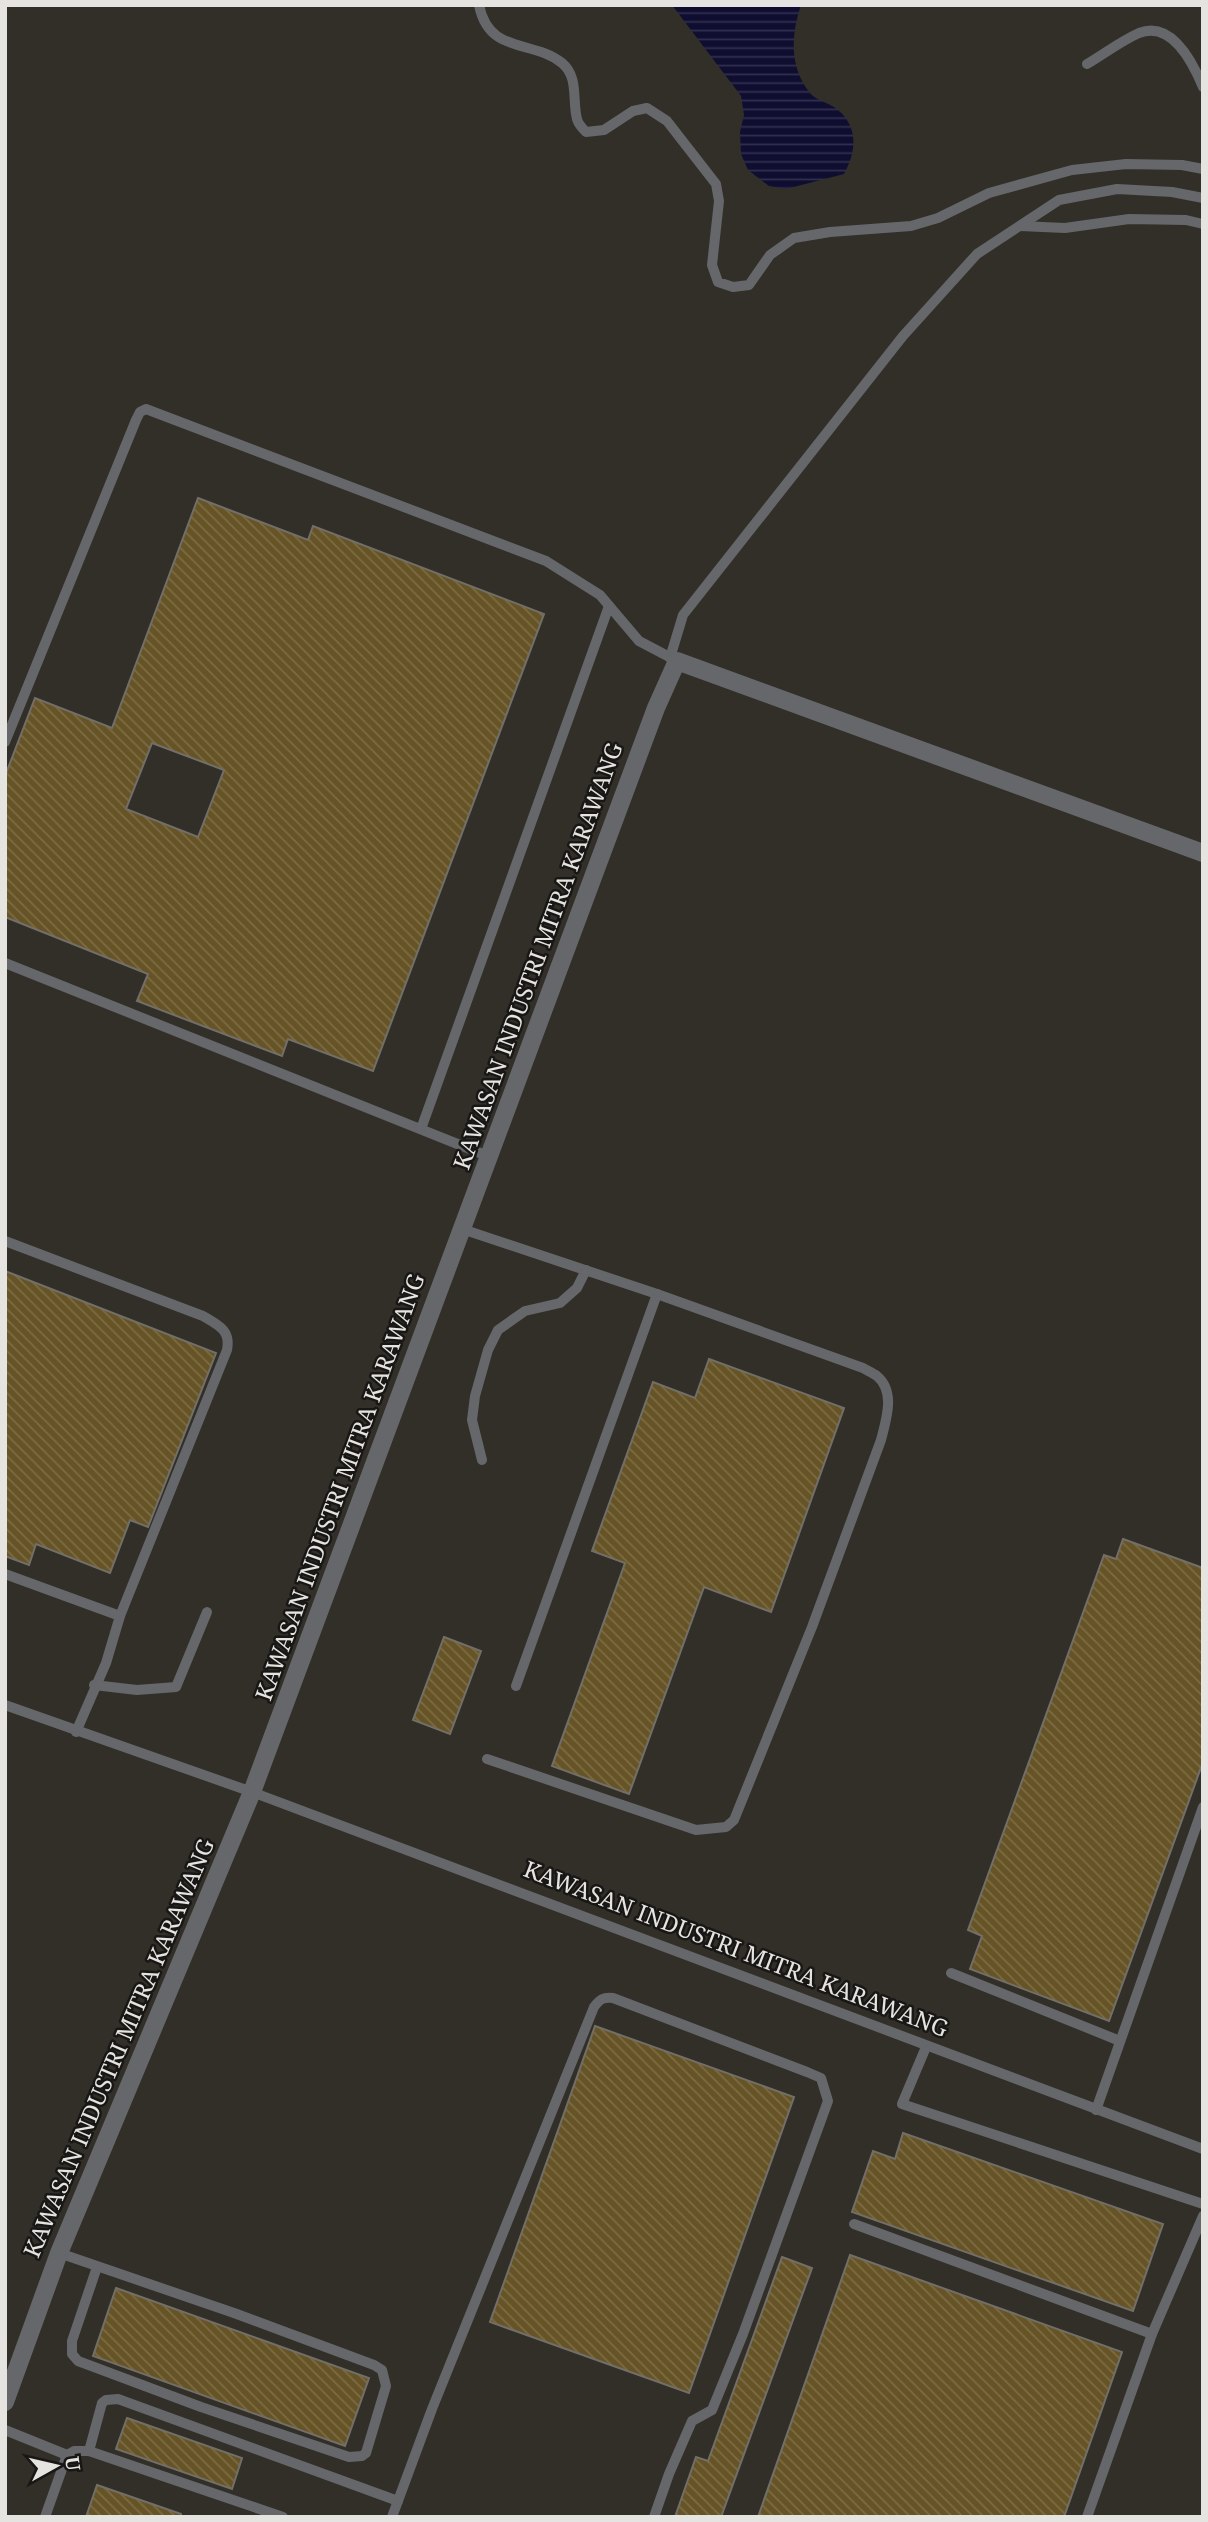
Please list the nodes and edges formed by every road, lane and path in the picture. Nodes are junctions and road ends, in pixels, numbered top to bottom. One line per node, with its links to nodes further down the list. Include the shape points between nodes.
1 (479, 5): 4 (lane, via 487,29 508,44 551,56 564,65 573,80 577,121 586,132 604,130 633,111 647,108 667,121 716,184 719,201 712,265 718,282 733,287 749,285 770,255 794,238 911,226 989,193 1072,170 1126,164)
2 (1087, 64): 3 (lane, via 1141,32 1157,30 1176,42 1194,64)
3 (1203, 88)
4 (1203, 169)
5 (1203, 198): 7 (lane, via 1117,189 1059,200)
6 (1203, 224): 7 (lane, via 1129,219 1065,228)
7 (1020, 226): 9 (lane, via 977,254 903,336 683,614)
8 (609, 606): 9 (lane, via 639,641); 10 (lane, via 580,580 546,561 146,409 136,420); 13 (lane)
9 (673, 660): 11 (street); 14 (street, KAWASAN INDUSTRI MITRA KARAWANG)
10 (5, 742)
11 (1203, 853)
12 (5, 963): 13 (lane)
13 (421, 1129): 14 (lane)
14 (490, 1157): 15 (street, KAWASAN INDUSTRI MITRA KARAWANG)
15 (462, 1229): 17 (lane); 28 (street, KAWASAN INDUSTRI MITRA KARAWANG)
16 (5, 1241): 22 (lane, via 203,1316 225,1330 229,1341)
17 (586, 1270): 18 (lane); 19 (lane, via 578,1288 561,1303 525,1311 498,1330 488,1350 472,1420)
18 (657, 1294): 24 (lane); 27 (lane, via 876,1375 888,1394 877,1452 740,1810 726,1827 696,1830)
19 (482, 1460)
20 (5, 1574): 22 (lane)
21 (207, 1612): 23 (lane, via 176,1687 137,1690)
22 (120, 1616): 23 (lane)
23 (94, 1685): 26 (lane)
24 (516, 1686)
25 (5, 1705): 26 (lane, KAWASAN INDUSTRI MITRA KARAWANG)
26 (76, 1732): 28 (lane, KAWASAN INDUSTRI MITRA KARAWANG)
27 (488, 1759)
28 (252, 1792): 32 (lane, KAWASAN INDUSTRI MITRA KARAWANG); 38 (street, KAWASAN INDUSTRI MITRA KARAWANG)
29 (1203, 1807): 31 (lane)
30 (951, 1973): 31 (lane)
31 (1120, 2041): 33 (lane)
32 (926, 2047): 33 (lane, KAWASAN INDUSTRI MITRA KARAWANG); 35 (lane, via 902,2104)
33 (1096, 2110): 34 (lane, KAWASAN INDUSTRI MITRA KARAWANG)
34 (1203, 2149)
35 (1203, 2204)
36 (1203, 2216): 40 (lane)
37 (854, 2224): 40 (lane)
38 (59, 2253): 39 (lane); 41 (street, KAWASAN INDUSTRI MITRA KARAWANG)
39 (97, 2267): 39 (lane, via 382,2370 386,2386 366,2452 349,2457 78,2361 72,2354 72,2342)
40 (1152, 2334): 50 (lane)
41 (5, 2402)
42 (5, 2430): 44 (lane)
43 (89, 2451): 44 (lane); 45 (lane, via 102,2403 118,2399); 47 (lane)
44 (67, 2455): 46 (lane)
45 (398, 2501): 48 (lane); 49 (lane, via 594,2007 605,1997 821,2078 828,2101 712,2410 692,2421)
46 (45, 2517)
47 (283, 2517)
48 (392, 2517)
49 (654, 2517)
50 (1087, 2517)

